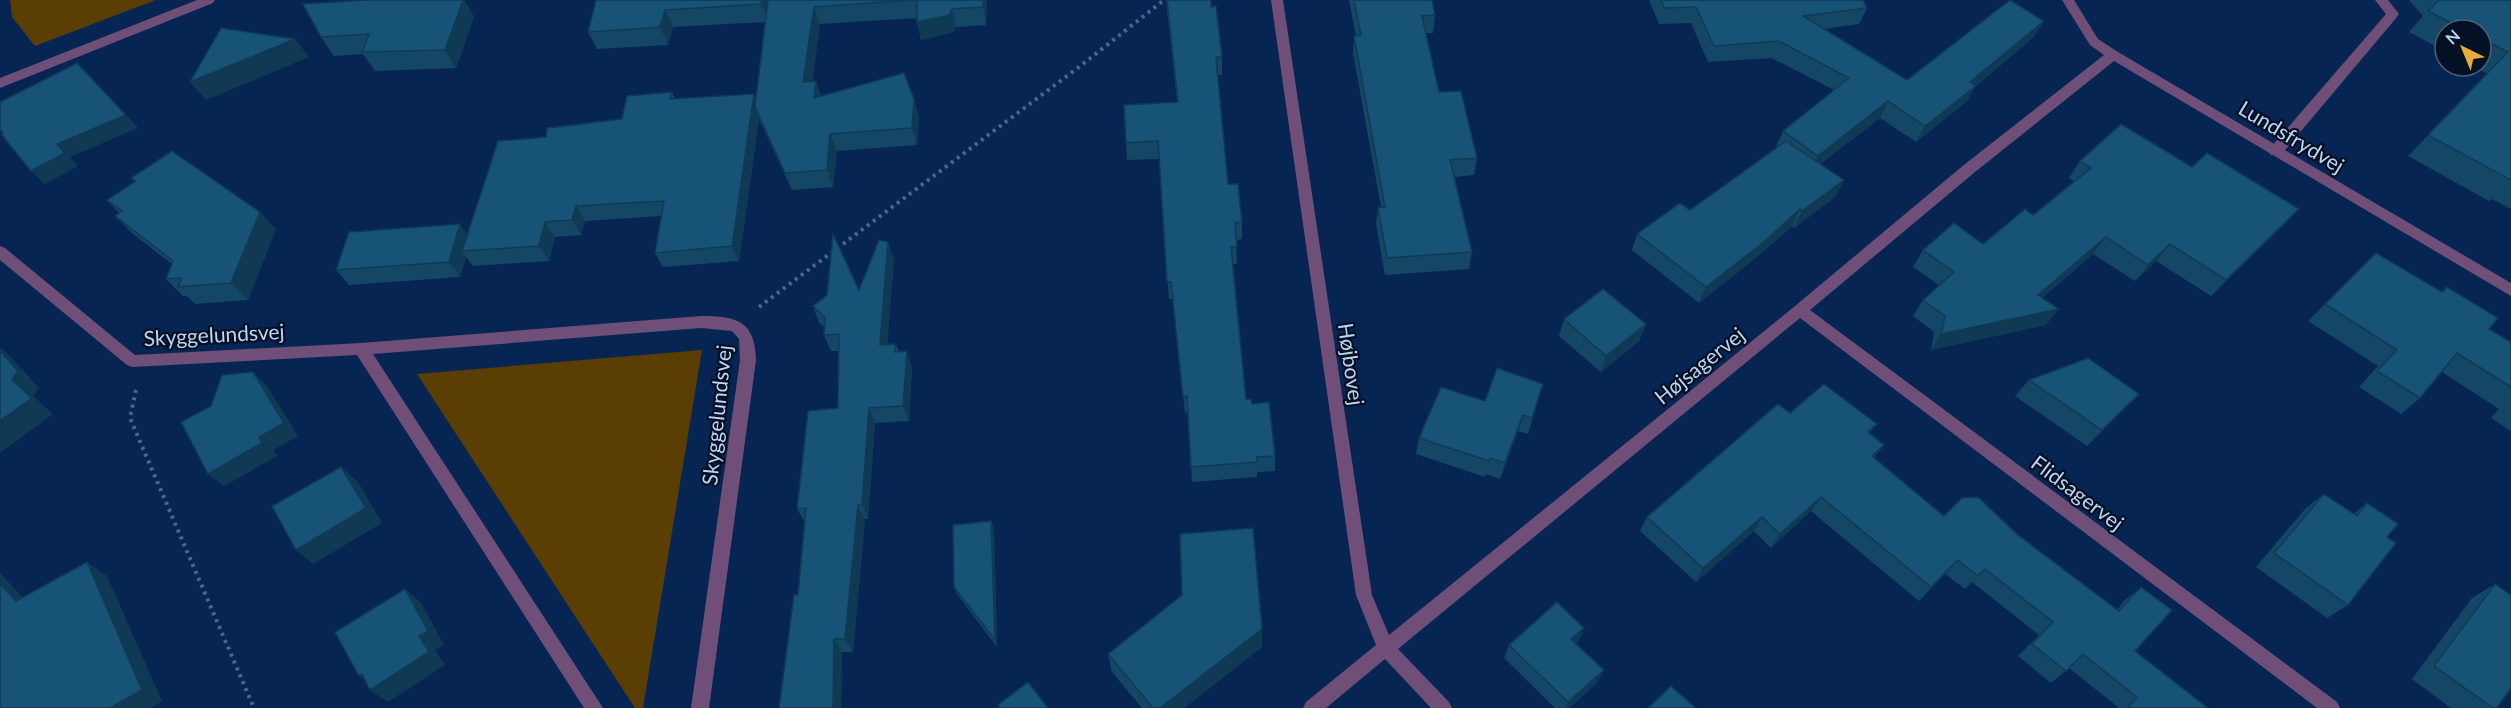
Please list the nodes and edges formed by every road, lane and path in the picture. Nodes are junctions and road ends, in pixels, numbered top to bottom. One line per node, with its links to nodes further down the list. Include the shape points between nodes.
1 (209, 0): 7 (street)
2 (1164, 0): 12 (path)
3 (1276, 0): 15 (street, Højbovej, via 1365,595)
4 (2068, 0): 6 (street, Lundsfrydvej, via 2094,42)
5 (2381, 0): 8 (street, via 2393,14)
6 (2113, 55): 8 (street, Lundsfrydvej); 11 (street, Højsagervej)
7 (0, 83)
8 (2276, 151): 10 (street, Lundsfrydvej)
9 (0, 252): 14 (street, Skyggelundsvej, via 132,361)
10 (2511, 290)
11 (1800, 310): 15 (street, Højsagervej); 21 (street, Flidsagervej)
12 (734, 326): 13 (street, Skyggelundsvej, via 701,322); 18 (street, Skyggelundsvej, via 741,328 749,342 748,360)
13 (361, 349): 14 (street, Skyggelundsvej); 17 (street)
14 (143, 361): 16 (path, via 130,418)
15 (1385, 647): 19 (street, Højsagervej); 20 (street, Højbovej)
16 (254, 708)
17 (594, 708)
18 (700, 708)
19 (1312, 708)
20 (1443, 708)
21 (2331, 708)

